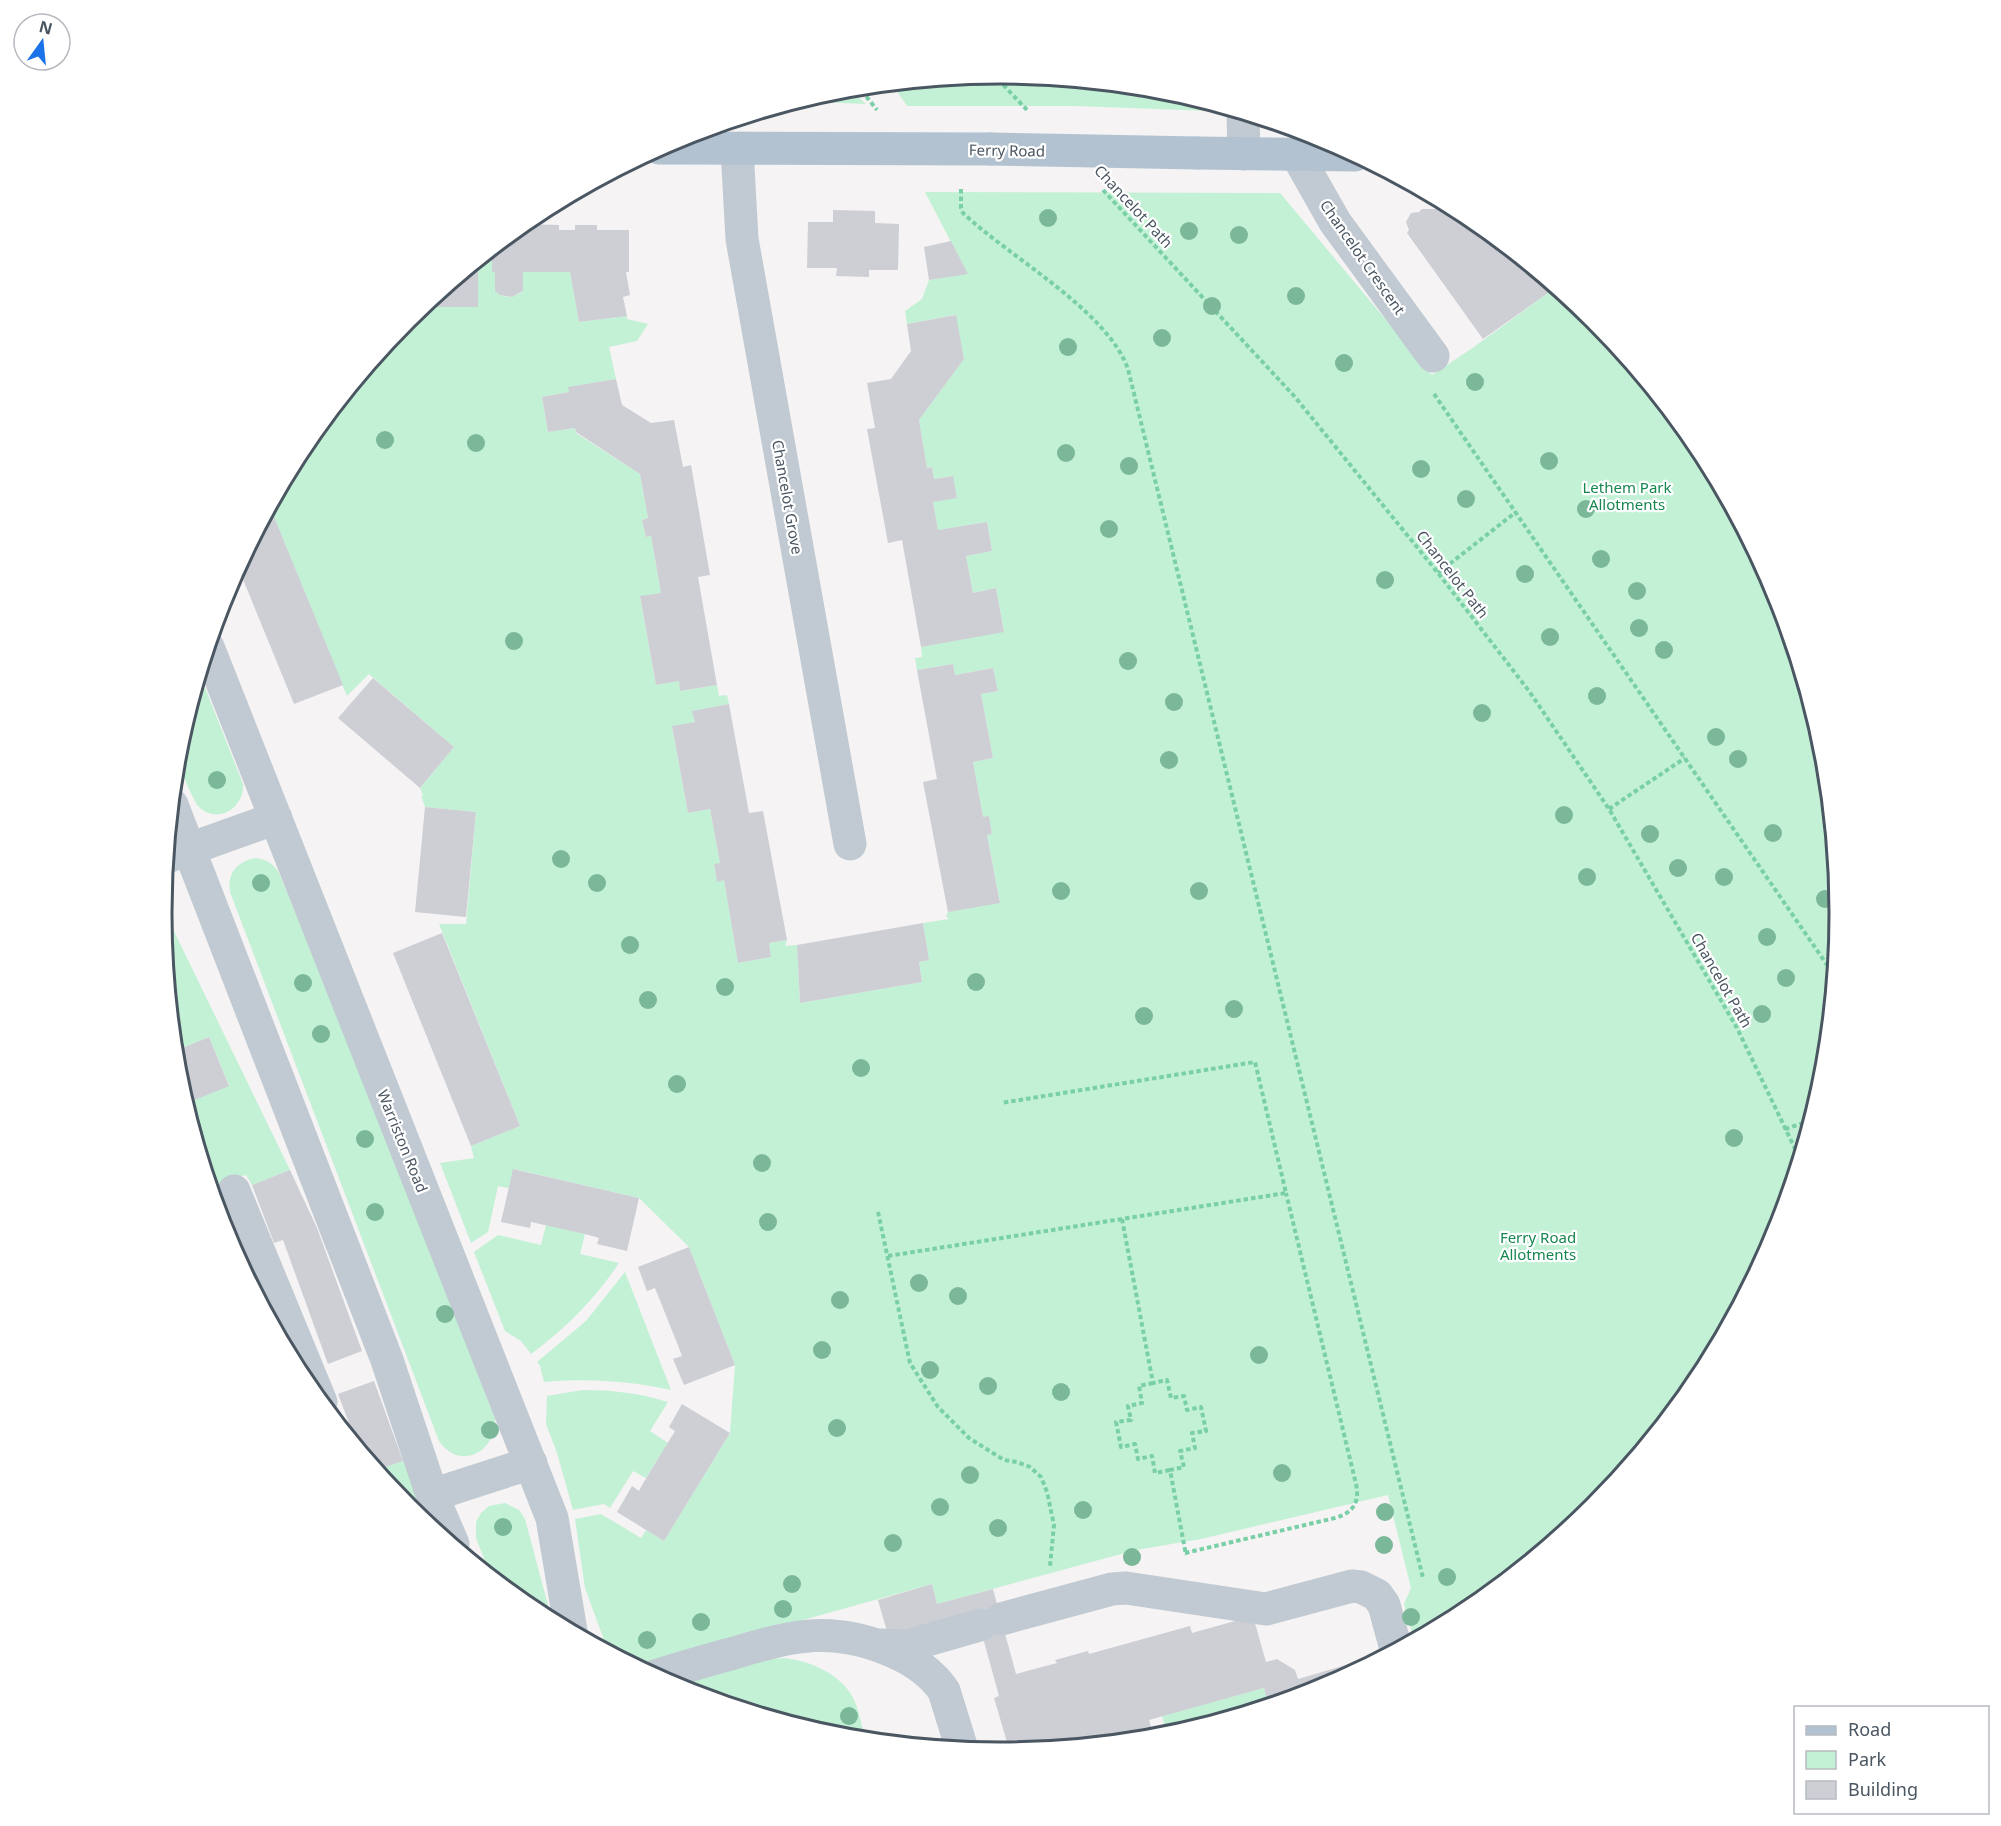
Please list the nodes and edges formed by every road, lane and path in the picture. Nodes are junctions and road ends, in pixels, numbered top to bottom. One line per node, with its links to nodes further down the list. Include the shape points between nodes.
1 (1003, 84): 2 (path)
2 (1033, 116)
3 (1243, 121): 7 (street)
4 (680, 148): 5 (main road, Ferry Road)
5 (737, 149): 6 (main road, Ferry Road); 19 (street, Chancelot Grove, via 742,239)
6 (976, 149): 7 (main road, Ferry Road, bridge); 38 (path, via 963,213 1076,305 1117,345 1128,369)
7 (1244, 154): 8 (main road, Ferry Road)
8 (1297, 155): 9 (main road, Ferry Road); 11 (street, Chancelot Crescent, via 1335,222)
9 (1336, 155)
10 (1096, 183): 13 (path, Chancelot Path, via 1295,397)
11 (1433, 356): 12 (path, via 1425,380)
12 (1516, 512): 13 (path); 15 (path)
13 (1438, 573): 16 (path, Chancelot Path, via 1529,692)
14 (212, 657): 17 (street, Warriston Road)
15 (1685, 758): 16 (path); 21 (path)
16 (1609, 809): 24 (path, Chancelot Path, via 1737,1028)
17 (276, 818): 20 (street); 33 (street, Warriston Road)
18 (175, 838): 20 (street)
19 (850, 844)
20 (177, 853): 35 (street, via 387,1360)
21 (1828, 966)
22 (1001, 1103): 27 (path, via 1255,1062)
23 (1802, 1124): 24 (path)
24 (1785, 1129): 25 (path, Chancelot Path)
25 (1795, 1149)
26 (234, 1191): 31 (street)
27 (1286, 1193): 29 (path); 37 (path, via 1356,1484 1356,1503 1349,1512 1335,1518)
28 (878, 1212): 30 (path)
29 (1122, 1219): 30 (path); 32 (path)
30 (888, 1256): 40 (path, via 910,1363 925,1391 969,1438 1004,1460 1030,1467 1041,1477 1047,1492 1054,1525 1046,1580)
31 (307, 1367)
32 (1153, 1383): 34 (path, via 1167,1380 1171,1398 1184,1395 1187,1410 1201,1407 1206,1431 1192,1433 1195,1448 1180,1451 1184,1467); 34 (path, via 1139,1386 1142,1403 1128,1406 1131,1420 1116,1422 1121,1447 1135,1444 1138,1459 1152,1456 1155,1473)
33 (531, 1463): 35 (street); 41 (street, Warriston Road, via 552,1518)
34 (1170, 1470): 37 (path)
35 (432, 1495): 36 (street)
36 (447, 1529)
37 (1185, 1553): 39 (path, via 1185,1566 1178,1579)
38 (1423, 1578)
39 (1152, 1592): 40 (street, via 1112,1589); 42 (street, via 1266,1609 1352,1586 1362,1587 1377,1595 1384,1605)
40 (1003, 1619): 43 (street, via 907,1646)
41 (569, 1620)
42 (1394, 1642)
43 (874, 1644): 44 (street, via 824,1635 785,1638); 45 (street, via 909,1660 939,1684)
44 (668, 1672)
45 (959, 1740)

